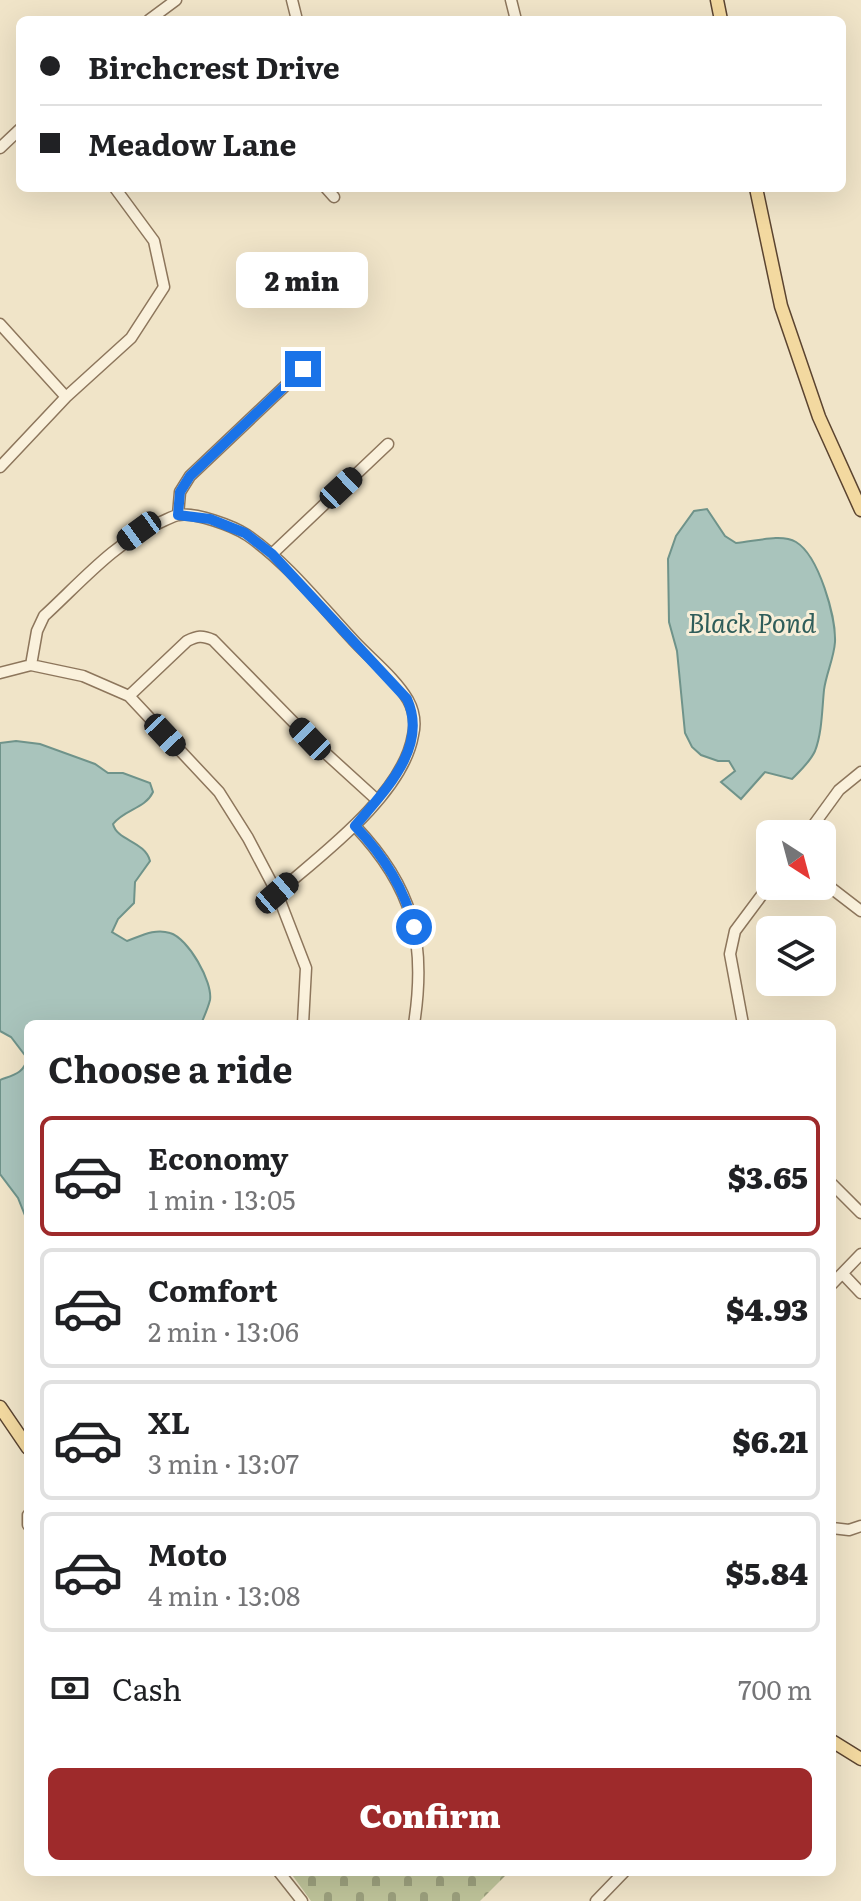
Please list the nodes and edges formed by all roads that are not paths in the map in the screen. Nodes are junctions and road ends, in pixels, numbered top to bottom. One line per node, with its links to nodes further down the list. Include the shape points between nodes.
1 (176, 0): 2 (street)
2 (154, 16)
3 (16, 133): 4 (street)
4 (0, 148)
5 (118, 192): 11 (street, via 154,241 164,287 131,338)
6 (330, 192): 8 (street)
7 (757, 192): 14 (main road, via 781,306 819,417)
8 (334, 197)
9 (0, 324): 11 (street)
10 (303, 369): 15 (street, via 190,476 180,492)
11 (66, 397): 13 (street)
12 (388, 444): 16 (street)
13 (0, 467)
14 (861, 510)
15 (178, 515): 16 (street, via 210,519 245,533); 17 (street, via 121,544 44,616)
16 (272, 554): 21 (street, via 397,686 414,714 412,740)
17 (31, 665): 18 (street); 19 (street, via 83,676)
18 (0, 673)
19 (129, 696): 21 (street, via 187,641 205,636); 25 (street, via 219,792)
20 (861, 772): 22 (street, via 839,790)
21 (377, 800): 23 (street)
22 (817, 820)
23 (355, 826): 25 (street); 29 (street, via 390,868 410,911 420,985)
24 (836, 892): 27 (street)
25 (277, 893): 28 (street, via 306,968)
26 (758, 900): 30 (street, via 735,931 730,954)
27 (861, 911)
28 (303, 1020)
29 (415, 1020)
30 (742, 1020)
31 (836, 1188): 32 (street)
32 (861, 1213)
33 (861, 1254): 34 (street)
34 (843, 1274): 35 (street); 36 (street)
35 (836, 1280)
36 (861, 1293)
37 (0, 1407): 38 (main road)
38 (24, 1442)
39 (861, 1526): 40 (street)
40 (836, 1528)
41 (836, 1743): 42 (main road)
42 (861, 1759)
43 (282, 1876): 45 (street)
44 (620, 1876): 46 (street)
45 (302, 1901)
46 (596, 1901)

